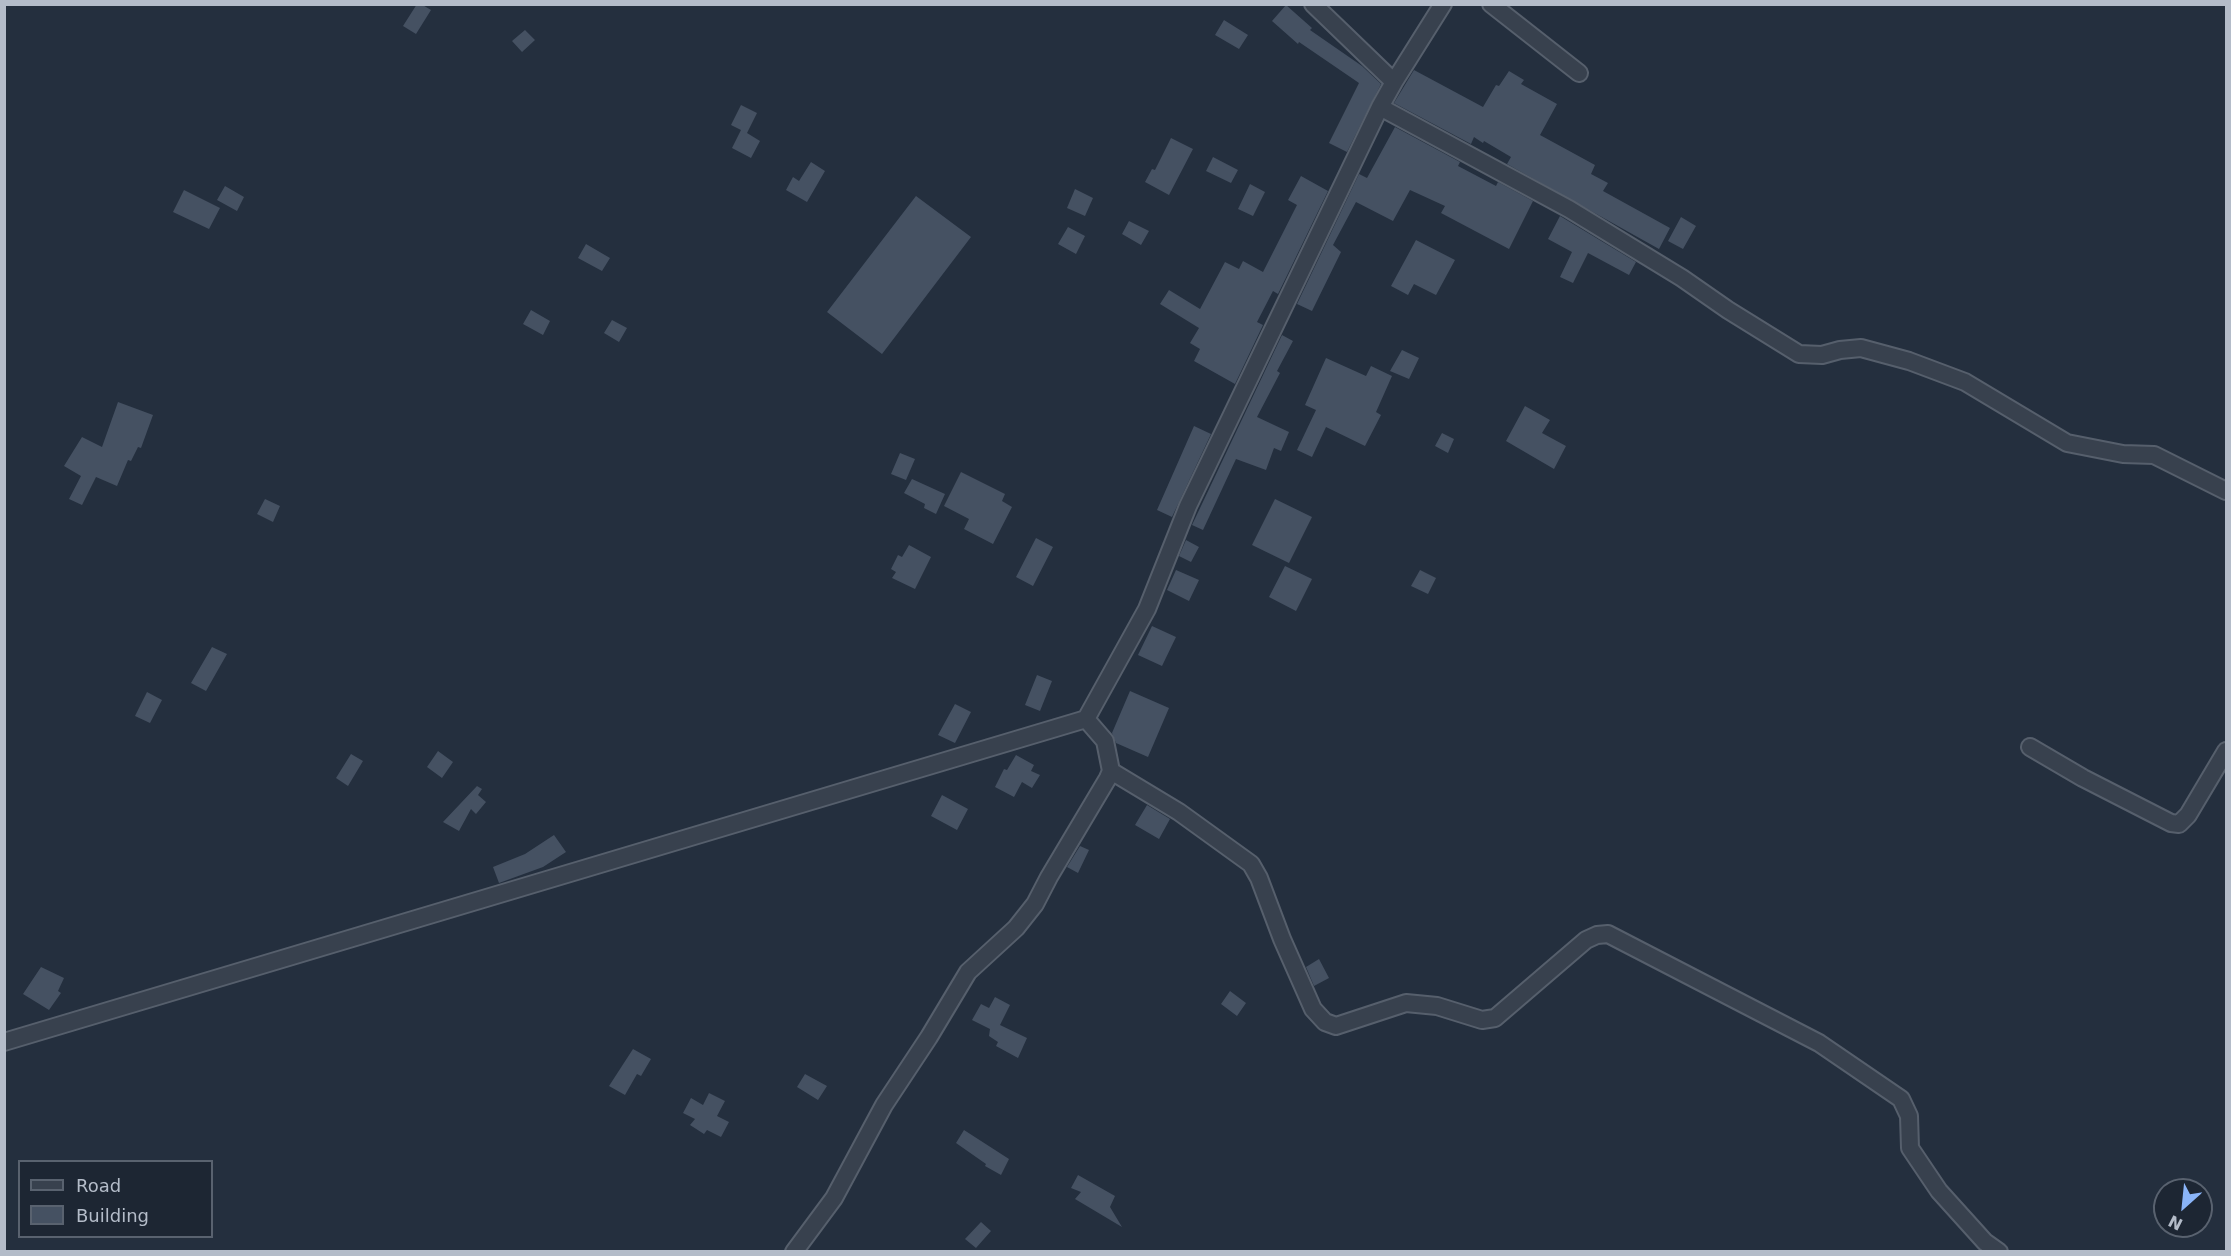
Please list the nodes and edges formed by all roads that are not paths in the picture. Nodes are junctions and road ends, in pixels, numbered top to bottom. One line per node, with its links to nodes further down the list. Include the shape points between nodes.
1 (1313, 4): 5 (street)
2 (1443, 4): 5 (street)
3 (1491, 4): 4 (street)
4 (1579, 73)
5 (1394, 81): 6 (street)
6 (1380, 107): 7 (street, via 1569,208 1799,354 1822,355 1862,348 1909,361 1965,382 2067,443 2123,454 2154,455); 8 (street, via 1188,506 1147,609)
7 (2226, 491)
8 (1086, 719): 11 (street, via 1105,741); 12 (street)
9 (2030, 747): 10 (street, via 2179,824)
10 (2226, 751)
11 (1111, 771): 13 (street, via 1035,904 1016,928 968,972 884,1105 834,1198); 14 (street, via 1179,812 1251,864 1313,1009 1325,1022 1336,1026 1406,1003 1437,1006 1482,1020 1495,1018 1586,940 1608,934 1819,1043 1901,1099 1909,1116 1910,1148 1939,1191 1985,1242)
12 (4, 1042)
13 (794, 1251)
14 (1999, 1251)

